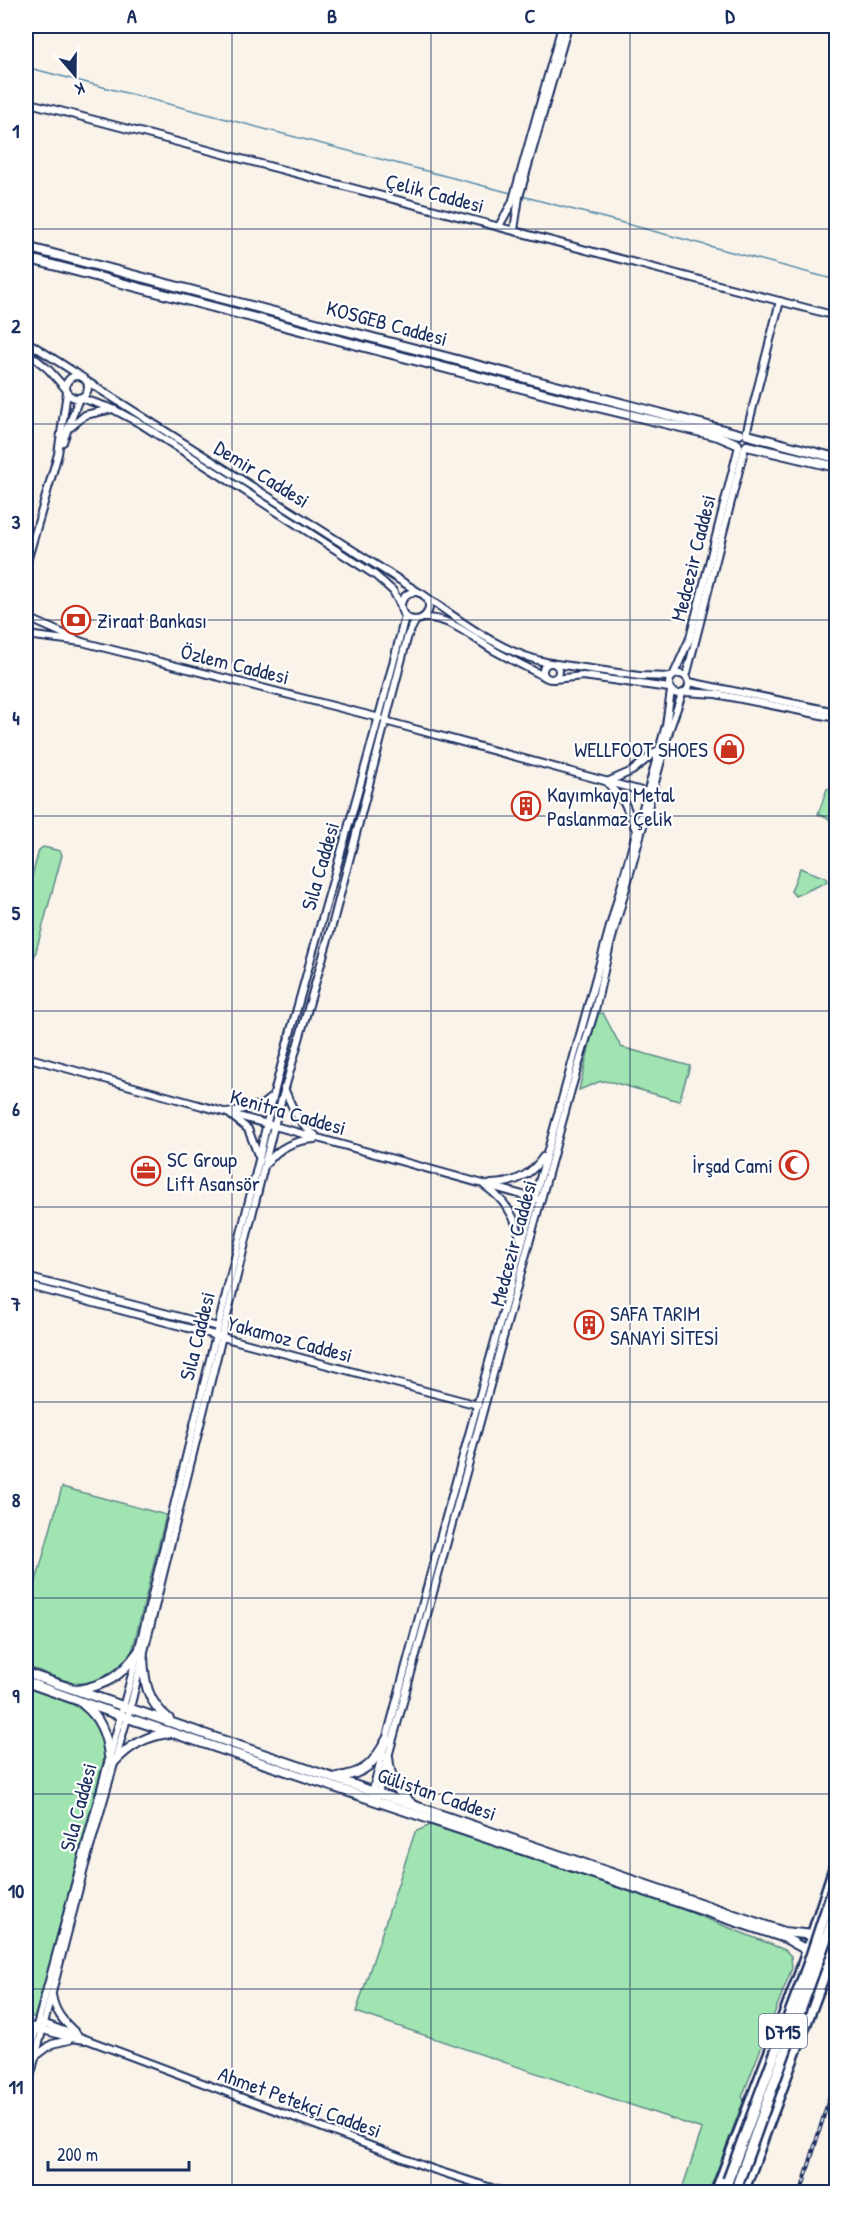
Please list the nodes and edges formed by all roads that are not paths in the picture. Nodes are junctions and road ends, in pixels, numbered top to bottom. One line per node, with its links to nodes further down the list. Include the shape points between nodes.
1 (562, 26): 6 (street)
2 (568, 26): 6 (street)
3 (815, 26): 4 (street)
4 (837, 32)
5 (26, 102): 8 (street, Çelik Caddesi)
6 (520, 184): 7 (street)
7 (514, 204): 8 (street); 9 (street)
8 (499, 226): 9 (street, Çelik Caddesi)
9 (514, 230): 12 (street, Çelik Caddesi)
10 (26, 247): 22 (main road, KOSGEB Caddesi)
11 (26, 258): 23 (main road, KOSGEB Caddesi, via 718,436)
12 (780, 301): 13 (street, Çelik Caddesi); 22 (street)
13 (837, 316)
14 (26, 341): 16 (street)
15 (26, 351): 18 (street)
16 (80, 376): 17 (street); 18 (street, via 69,379)
17 (88, 382): 19 (street, via 88,391); 28 (street, Demir Caddesi)
18 (67, 391): 19 (street); 24 (street)
19 (80, 398): 20 (street, Demir Caddesi); 21 (street)
20 (113, 409): 21 (street, via 85,415); 29 (street, Demir Caddesi, via 375,575 388,585)
21 (67, 433): 24 (street)
22 (745, 434): 23 (main road, via 750,440); 23 (main road, via 736,440); 25 (main road, KOSGEB Caddesi)
23 (742, 446): 26 (main road, KOSGEB Caddesi); 38 (street, Medcezir Caddesi, via 690,638); 40 (street, Medcezir Caddesi)
24 (58, 454): 27 (street)
25 (837, 458)
26 (837, 467)
27 (26, 565)
28 (422, 595): 29 (street, via 407,595); 32 (street, via 429,607); 36 (street, Demir Caddesi, via 512,651)
29 (401, 606): 30 (street)
30 (405, 616): 33 (street); 45 (street, Sıla Caddesi)
31 (26, 617): 35 (street, Özlem Caddesi)
32 (423, 618): 33 (street); 37 (street, via 445,620)
33 (416, 620): 45 (street)
34 (26, 635): 35 (street, Özlem Caddesi)
35 (82, 642): 45 (street, Özlem Caddesi)
36 (553, 664): 37 (street, via 543,668); 38 (street, Demir Caddesi); 39 (street, via 560,672)
37 (545, 677): 39 (street)
38 (672, 677): 40 (street, via 679,674); 41 (street)
39 (554, 679): 41 (street, via 583,676)
40 (687, 679): 42 (street); 43 (street)
41 (670, 690): 42 (street); 46 (street, Medcezir Caddesi)
42 (684, 693): 44 (street, via 716,694); 48 (street, Medcezir Caddesi)
43 (837, 712)
44 (837, 718)
45 (382, 720): 47 (street, Özlem Caddesi); 51 (street, via 333,922); 52 (street, Sıla Caddesi, via 337,863)
46 (659, 750): 47 (street, via 632,771); 48 (street, Medcezir Caddesi)
47 (606, 782): 48 (street, Özlem Caddesi); 49 (street, via 625,804)
48 (650, 794): 49 (street, Medcezir Caddesi); 60 (street, Medcezir Caddesi, via 595,1010)
49 (636, 830): 57 (street, Medcezir Caddesi)
50 (26, 1057): 53 (street, Kenitra Caddesi)
51 (284, 1088): 55 (street); 56 (street, via 303,1125)
52 (273, 1096): 53 (street, via 263,1104); 54 (street, Sıla Caddesi)
53 (228, 1113): 54 (street, Kenitra Caddesi); 58 (street, via 248,1129)
54 (266, 1124): 55 (street, Kenitra Caddesi); 58 (street, Sıla Caddesi)
55 (274, 1126): 56 (street, Kenitra Caddesi); 58 (street)
56 (320, 1138): 58 (street, via 285,1147); 59 (street, Kenitra Caddesi)
57 (547, 1151): 59 (street, via 523,1177 501,1184); 60 (street, Medcezir Caddesi)
58 (262, 1163): 64 (street, Sıla Caddesi); 65 (street)
59 (482, 1184): 60 (street, Kenitra Caddesi); 61 (street, via 509,1210)
60 (538, 1199): 61 (street, Medcezir Caddesi); 78 (street, Medcezir Caddesi)
61 (521, 1247): 68 (street, Medcezir Caddesi)
62 (26, 1277): 64 (street, Yakamoz Caddesi)
63 (26, 1285): 66 (street, Yakamoz Caddesi)
64 (217, 1327): 65 (street, Yakamoz Caddesi); 66 (street, Sıla Caddesi)
65 (225, 1329): 67 (street)
66 (214, 1336): 67 (street, Yakamoz Caddesi); 69 (street, Sıla Caddesi)
67 (223, 1338): 68 (street, Yakamoz Caddesi); 69 (street)
68 (478, 1405): 77 (street, Medcezir Caddesi)
69 (140, 1654): 72 (main road, via 107,1683); 73 (street, Sıla Caddesi); 75 (main road, via 147,1691 162,1714)
70 (26, 1673): 72 (main road, Gülistan Caddesi)
71 (26, 1682): 72 (main road, Gülistan Caddesi)
72 (75, 1695): 73 (main road, Gülistan Caddesi); 74 (main road, Gülistan Caddesi); 79 (main road, via 100,1722)
73 (126, 1707): 74 (street, Sıla Caddesi); 75 (main road, Gülistan Caddesi)
74 (123, 1716): 76 (main road, Gülistan Caddesi); 79 (street, Sıla Caddesi)
75 (175, 1723): 80 (main road, Gülistan Caddesi)
76 (172, 1733): 79 (main road, via 134,1744); 81 (main road, Gülistan Caddesi)
77 (387, 1739): 80 (main road, via 369,1767); 81 (street, Medcezir Caddesi)
78 (388, 1757): 81 (street, Medcezir Caddesi); 82 (main road, via 395,1787)
79 (111, 1759): 90 (street, Sıla Caddesi); 92 (street, Sıla Caddesi)
80 (335, 1778): 81 (main road, Gülistan Caddesi)
81 (375, 1796): 82 (main road, Gülistan Caddesi); 88 (main road, Gülistan Caddesi, via 785,1938)
82 (416, 1806): 86 (main road, Gülistan Caddesi, via 784,1932)
83 (837, 1862): 86 (highway)
84 (837, 1880): 98 (highway, D715, bridge)
85 (837, 1911): 98 (highway, D715, bridge)
86 (812, 1936): 87 (main road, Gülistan Caddesi, via 824,1936); 88 (highway)
87 (836, 1944): 89 (highway)
88 (807, 1952): 89 (main road, Gülistan Caddesi, via 817,1960); 100 (highway)
89 (833, 1960): 102 (highway)
90 (52, 1993): 92 (street, Sıla Caddesi); 93 (street, via 54,2008)
91 (26, 2025): 92 (street, Ahmet Petekçi Caddesi)
92 (40, 2026): 93 (street, Ahmet Petekçi Caddesi); 95 (street, Sıla Caddesi)
93 (81, 2039): 95 (street, via 57,2042); 99 (street, Ahmet Petekçi Caddesi)
94 (26, 2045): 95 (street)
95 (32, 2056): 96 (street, Sıla Caddesi); 97 (street, Sıla Caddesi)
96 (26, 2066)
97 (26, 2093)
98 (733, 2185): 101 (highway, D715)
99 (504, 2193)
100 (716, 2193)
101 (723, 2193)
102 (742, 2193)

